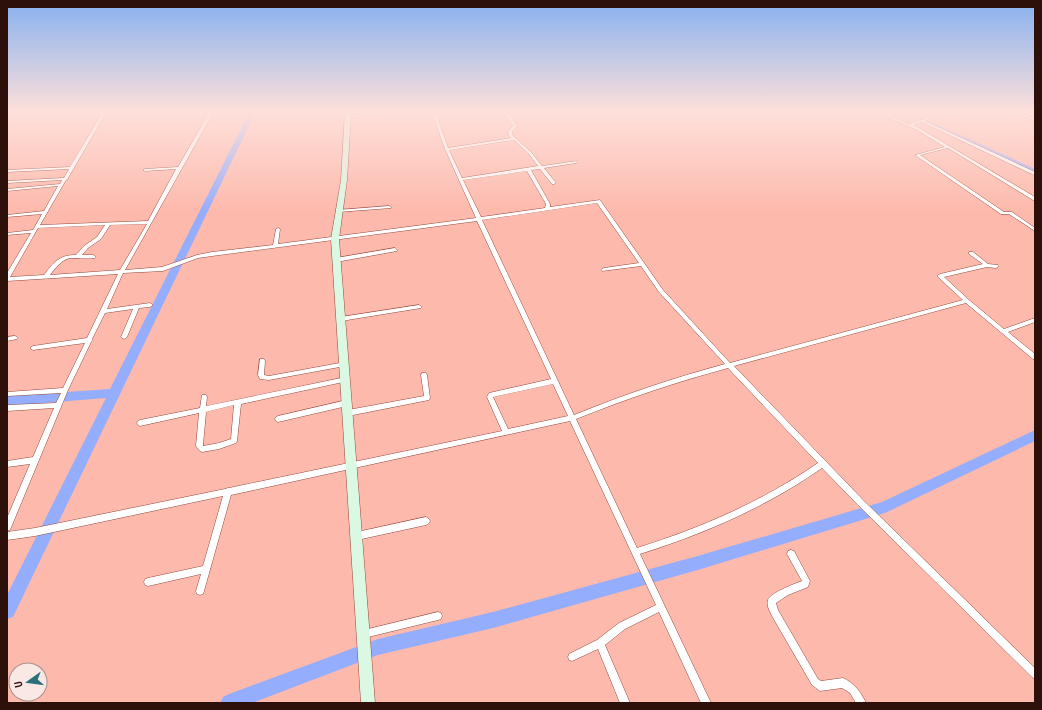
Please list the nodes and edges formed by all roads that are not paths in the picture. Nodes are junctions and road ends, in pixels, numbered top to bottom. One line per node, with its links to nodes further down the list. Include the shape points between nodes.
1 (85, 146): 11 (street)
2 (191, 146): 12 (street)
3 (346, 146): 26 (street, via 344,180)
4 (461, 146): 8 (street)
5 (522, 146): 10 (street)
6 (977, 146): 16 (street)
7 (948, 147): 23 (street); 34 (street, via 917,155 1003,213 1010,213)
8 (447, 148): 18 (street)
9 (576, 162): 10 (street)
10 (541, 167): 13 (street); 20 (street)
11 (72, 168): 15 (street); 17 (street)
12 (178, 168): 14 (street); 30 (street)
13 (528, 169): 18 (street); 25 (street, via 548,204)
14 (145, 170)
15 (7, 171)
16 (1035, 174)
17 (66, 179): 19 (street); 21 (street)
18 (462, 179): 29 (street)
19 (7, 182)
20 (554, 183)
21 (62, 185): 22 (street); 27 (street)
22 (7, 190)
23 (1035, 199)
24 (389, 207): 26 (street)
25 (547, 209): 29 (street); 43 (street, via 598,201)
26 (338, 211): 36 (street)
27 (46, 212): 28 (street); 32 (street)
28 (7, 216)
29 (479, 219): 36 (street); 69 (street)
30 (150, 222): 31 (street); 47 (street)
31 (108, 224): 32 (street); 40 (street, via 99,238)
32 (36, 229): 35 (street); 49 (street)
33 (278, 229): 37 (street)
34 (1035, 230)
35 (7, 234)
36 (335, 239): 37 (street); 42 (street)
37 (275, 246): 47 (street, via 197,257 163,270)
38 (395, 250): 42 (street)
39 (971, 253): 44 (street)
40 (78, 256): 41 (street); 48 (street, via 61,258)
41 (93, 257)
42 (336, 260): 55 (street)
43 (642, 264): 46 (street); 66 (street, via 661,291)
44 (987, 265): 45 (street); 50 (street, via 940,276)
45 (996, 266)
46 (604, 270)
47 (121, 272): 48 (street); 54 (street)
48 (46, 276): 49 (street)
49 (7, 278)
50 (967, 301): 57 (street); 66 (street)
51 (150, 305): 52 (street)
52 (137, 307): 54 (street); 58 (street)
53 (419, 307): 55 (street)
54 (104, 311): 61 (street)
55 (341, 319): 65 (street)
56 (1035, 320): 57 (street)
57 (1004, 331): 63 (street)
58 (124, 337)
59 (15, 338): 60 (street)
60 (7, 339)
61 (90, 340): 62 (street); 70 (street)
62 (34, 348)
63 (1035, 356)
64 (262, 361): 65 (street, via 261,375 265,378)
65 (344, 364): 68 (street)
66 (728, 364): 79 (street); 85 (street)
67 (424, 375): 78 (street, via 427,398)
68 (346, 379): 73 (street); 74 (street)
69 (555, 381): 79 (street); 82 (street, via 490,396)
70 (64, 392): 71 (street); 75 (street)
71 (7, 394)
72 (204, 397): 77 (street)
73 (238, 402): 77 (street); 77 (street, via 234,441 202,449 198,446)
74 (347, 403): 78 (street); 80 (street)
75 (58, 405): 76 (street); 83 (street)
76 (7, 408)
77 (202, 410): 81 (street)
78 (348, 413): 86 (street)
79 (573, 418): 82 (street); 92 (street)
80 (278, 419)
81 (140, 423)
82 (506, 433): 86 (street)
83 (34, 460): 84 (street); 89 (street)
84 (7, 464)
85 (822, 464): 92 (street, via 769,497 727,518 675,540); 102 (street)
86 (352, 466): 87 (street); 91 (street)
87 (228, 491): 90 (street); 94 (street)
88 (426, 520): 91 (street)
89 (7, 526)
90 (7, 536)
91 (357, 536): 99 (street)
92 (635, 552): 97 (street)
93 (791, 554): 106 (street, via 806,581 805,584 784,592 772,601 775,612 815,682 820,686 843,683 849,686)
94 (206, 569): 95 (street); 96 (street)
95 (148, 582)
96 (200, 591)
97 (660, 607): 100 (street, via 622,626); 105 (street)
98 (438, 616): 99 (street)
99 (364, 636): 103 (street)
100 (600, 643): 101 (street); 104 (street)
101 (572, 657)
102 (1035, 674)
103 (366, 702)
104 (625, 703)
105 (706, 703)
106 (861, 703)

